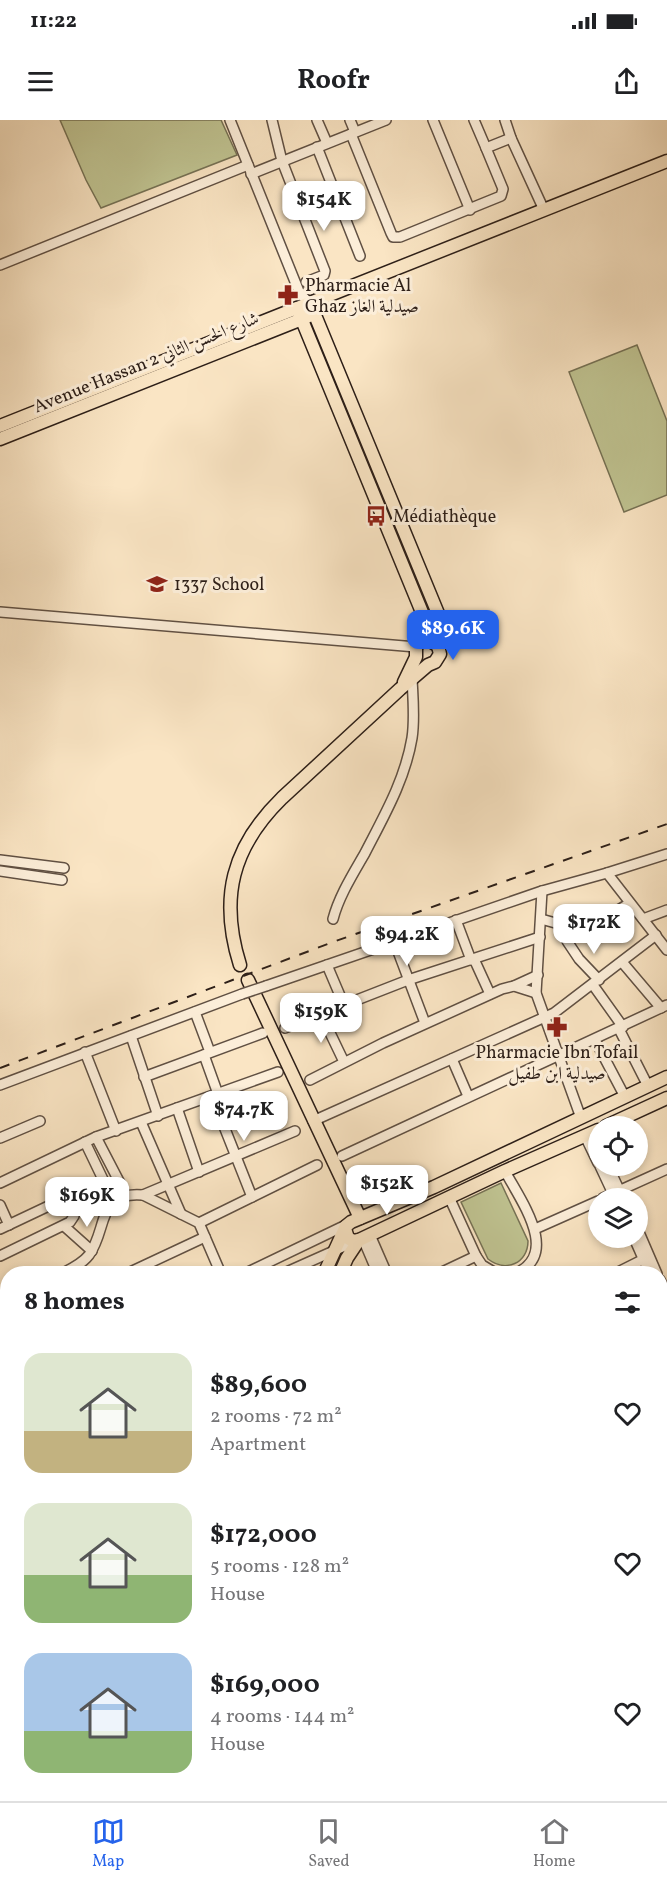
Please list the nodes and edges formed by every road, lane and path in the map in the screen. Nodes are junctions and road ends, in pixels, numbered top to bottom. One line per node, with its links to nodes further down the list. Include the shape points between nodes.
1 (230, 120): 16 (street)
2 (272, 120): 14 (street)
3 (317, 120): 11 (street)
4 (350, 120): 9 (street)
5 (386, 120): 9 (street)
6 (433, 120): 17 (street)
7 (474, 120): 13 (street)
8 (505, 120): 10 (street)
9 (353, 133): 11 (street); 17 (street, via 393,237)
10 (511, 138): 13 (street); 18 (street)
11 (327, 143): 12 (street)
12 (316, 147): 14 (street); 19 (street)
13 (486, 148): 17 (street, via 503,193 498,199)
14 (282, 161): 16 (street); 21 (street, via 325,271)
15 (667, 161): 18 (main road, Avenue Hassan 2 شارع الحسن الثاني)
16 (250, 169): 20 (street); 22 (street)
17 (470, 210)
18 (544, 210): 23 (main road, Avenue Hassan 2 شارع الحسن الثاني, via 332,294)
19 (360, 256)
20 (0, 265)
21 (306, 282)
22 (300, 294): 23 (street); 24 (street)
23 (312, 309): 24 (main road, Avenue Hassan 2 شارع الحسن الثاني); 28 (main road)
24 (300, 314): 25 (main road, Avenue Hassan 2 شارع الحسن الثاني); 29 (main road)
25 (163, 368): 26 (main road, Avenue Hassan 2 شارع الحسن الثاني); 27 (main road, Avenue Hassan 2 شارع الحسن الثاني)
26 (0, 426)
27 (0, 439)
28 (392, 500): 29 (main road); 30 (main road)
29 (379, 505): 31 (main road)
30 (433, 602): 31 (main road); 33 (main road, via 445,635)
31 (421, 607): 34 (main road, via 427,628)
32 (0, 612): 34 (street)
33 (438, 646): 34 (main road, via 434,642); 35 (main road, via 438,659)
34 (419, 648): 35 (main road, via 423,664); 37 (main road)
35 (428, 665): 36 (main road)
36 (412, 679): 37 (main road); 47 (street, via 412,738 404,770)
37 (399, 689): 58 (main road, via 268,813 249,838 236,864 230,903)
38 (667, 854): 42 (street)
39 (0, 860): 40 (street)
40 (64, 868)
41 (0, 871): 43 (street)
42 (607, 873): 44 (street); 45 (street)
43 (62, 880)
44 (542, 891): 48 (street); 50 (street)
45 (630, 903): 49 (street); 53 (street)
46 (667, 910): 49 (street)
47 (333, 919)
48 (541, 919): 52 (street); 53 (street, via 560,924)
49 (643, 919): 51 (street)
50 (456, 920): 54 (street); 56 (street)
51 (656, 935): 55 (street); 57 (street)
52 (540, 937): 56 (street); 60 (street)
53 (570, 939): 63 (street, via 567,942 571,949)
54 (394, 941): 59 (street); 62 (street)
55 (667, 950)
56 (472, 959): 62 (street); 66 (street)
57 (622, 962): 63 (street); 68 (street)
58 (240, 965)
59 (327, 965): 67 (street); 69 (street, bridge)
60 (538, 975): 64 (street); 65 (street)
61 (248, 980): 98 (main road)
62 (408, 980): 67 (street); 72 (street)
63 (596, 982): 71 (street); 73 (street)
64 (514, 986): 65 (street); 66 (street)
65 (536, 993): 71 (street)
66 (490, 994): 72 (street)
67 (344, 1005): 70 (street)
68 (664, 1007): 73 (street)
69 (195, 1012): 76 (street); 79 (street)
70 (321, 1014): 74 (street); 82 (street)
71 (544, 1018): 80 (street); 81 (street)
72 (425, 1023): 82 (street)
73 (621, 1028): 77 (street); 88 (street)
74 (285, 1029)
75 (263, 1033): 79 (street)
76 (131, 1036): 78 (street); 84 (street)
77 (594, 1040): 80 (street); 91 (street)
78 (85, 1052): 87 (street); 100 (street)
79 (207, 1054): 84 (street); 89 (street)
80 (560, 1056): 90 (street); 96 (street)
81 (452, 1059): 90 (street); 98 (street)
82 (344, 1062): 86 (street)
83 (278, 1072): 89 (street)
84 (144, 1077): 94 (street)
85 (667, 1077): 88 (main road)
86 (310, 1080)
87 (0, 1085)
88 (648, 1086): 91 (main road)
89 (215, 1095): 93 (street); 106 (street)
90 (468, 1096): 107 (street)
91 (625, 1097): 96 (main road)
92 (667, 1098): 95 (main road)
93 (177, 1108): 94 (street); 111 (street)
94 (158, 1116): 99 (street)
95 (628, 1116)
96 (581, 1118): 126 (main road)
97 (40, 1121): 104 (street)
98 (313, 1121): 126 (main road)
99 (141, 1122): 100 (street); 114 (street)
100 (116, 1131): 103 (street)
101 (296, 1131): 106 (street)
102 (588, 1135): 110 (main road)
103 (96, 1137): 105 (street); 112 (street)
104 (0, 1138)
105 (85, 1142): 113 (street); 116 (street)
106 (235, 1156): 111 (street); 119 (street)
107 (342, 1156)
108 (317, 1166): 119 (street)
109 (667, 1169): 115 (street)
110 (505, 1171): 120 (main road); 131 (street)
111 (199, 1172): 114 (street)
112 (120, 1183): 116 (street); 117 (street)
113 (0, 1184)
114 (167, 1184): 118 (street); 125 (street)
115 (631, 1188)
116 (108, 1190): 121 (street, via 96,1197); 122 (street)
117 (127, 1195): 118 (street); 122 (street)
118 (143, 1195): 125 (street)
119 (252, 1197): 127 (street)
120 (449, 1197): 133 (main road); 139 (street)
121 (75, 1200): 128 (street, via 57,1202); 129 (street, via 74,1216)
122 (114, 1201): 137 (street, via 106,1210)
123 (0, 1205): 128 (street)
124 (588, 1206): 131 (street)
125 (181, 1214): 127 (street)
126 (354, 1222): 133 (main road, via 348,1238); 133 (main road, via 369,1218 374,1223 374,1229); 136 (main road); 144 (street)
127 (199, 1223): 132 (street)
128 (9, 1225): 130 (street)
129 (64, 1226): 137 (street); 138 (street)
130 (0, 1229)
131 (535, 1230): 152 (street, via 535,1257)
132 (205, 1237): 142 (street); 143 (street)
133 (364, 1238): 136 (street); 147 (main road); 148 (street); 149 (street)
134 (639, 1248): 140 (street)
135 (646, 1248): 155 (street)
136 (336, 1249): 145 (street); 146 (main road)
137 (92, 1251): 141 (street)
138 (0, 1256)
139 (476, 1256): 150 (street); 151 (street)
140 (644, 1260): 153 (street); 154 (street)
141 (78, 1266)
142 (143, 1266)
143 (218, 1266)
144 (262, 1266)
145 (299, 1266)
146 (328, 1266)
147 (344, 1266)
148 (375, 1266)
149 (382, 1266)
150 (455, 1266)
151 (484, 1266)
152 (527, 1266)
153 (631, 1266)
154 (647, 1266)
155 (654, 1266)

